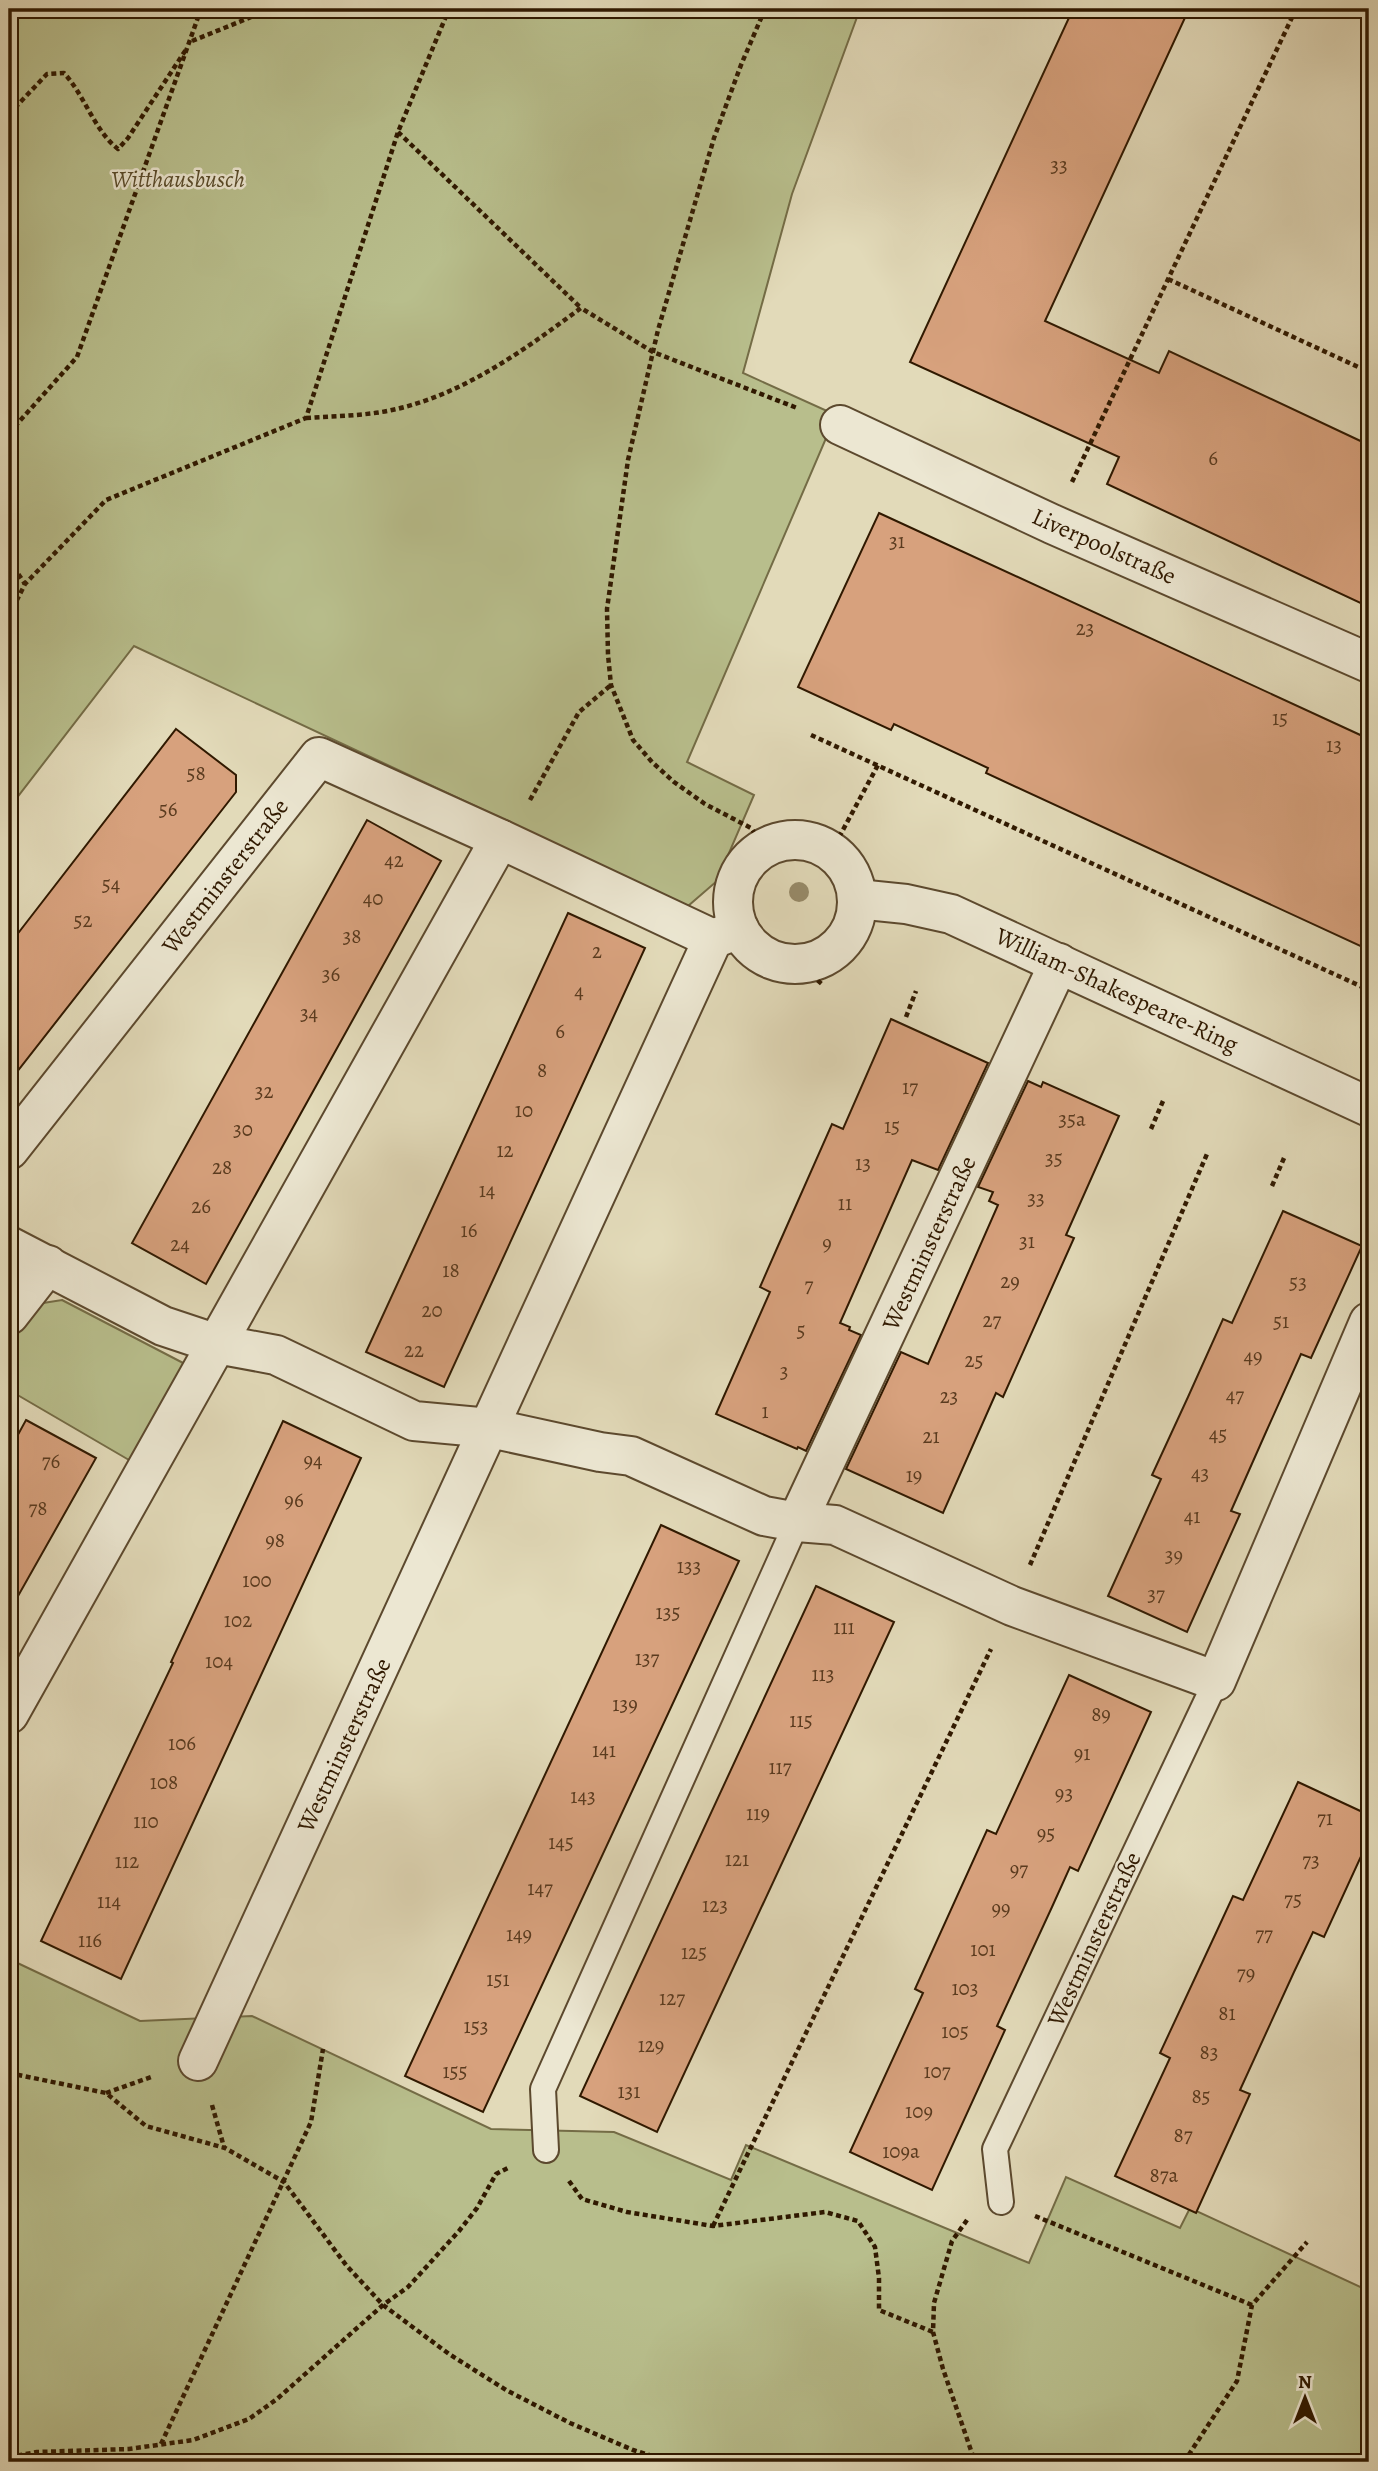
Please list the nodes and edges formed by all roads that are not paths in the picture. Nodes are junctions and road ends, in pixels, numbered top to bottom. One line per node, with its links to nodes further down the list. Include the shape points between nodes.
1 (840, 425): 2 (street, Liverpoolstraße)
2 (1369, 663)
3 (500, 839): 5 (street, Westminsterstraße); 8 (street, Westminsterstraße, via 319,757); 13 (street)
4 (857, 899): 5 (street, Westminsterstraße, via 847,936 834,951 817,960 810,974); 5 (street, via 844,864 831,852 798,840 781,842 765,848 739,874); 6 (street, William-Shakespeare-Ring, via 951,914)
5 (726, 934): 14 (street, Westminsterstraße)
6 (1059, 963): 7 (street, William-Shakespeare-Ring); 15 (street, Westminsterstraße)
7 (1369, 1107)
8 (9, 1150)
9 (9, 1246): 10 (street)
10 (47, 1265): 11 (street); 13 (street, via 163,1326)
11 (9, 1315)
12 (1369, 1322): 16 (street, Westminsterstraße)
13 (217, 1344): 14 (street, via 276,1355 414,1421); 17 (street)
14 (490, 1428): 15 (street, via 631,1456 764,1516); 18 (street, Westminsterstraße)
15 (797, 1522): 16 (street, via 835,1525 1012,1606); 19 (lane, Westminsterstraße, via 543,2089)
16 (1216, 1681): 20 (lane, Westminsterstraße, via 995,2149)
17 (9, 1714)
18 (198, 2061)
19 (546, 2150)
20 (1000, 2202)

